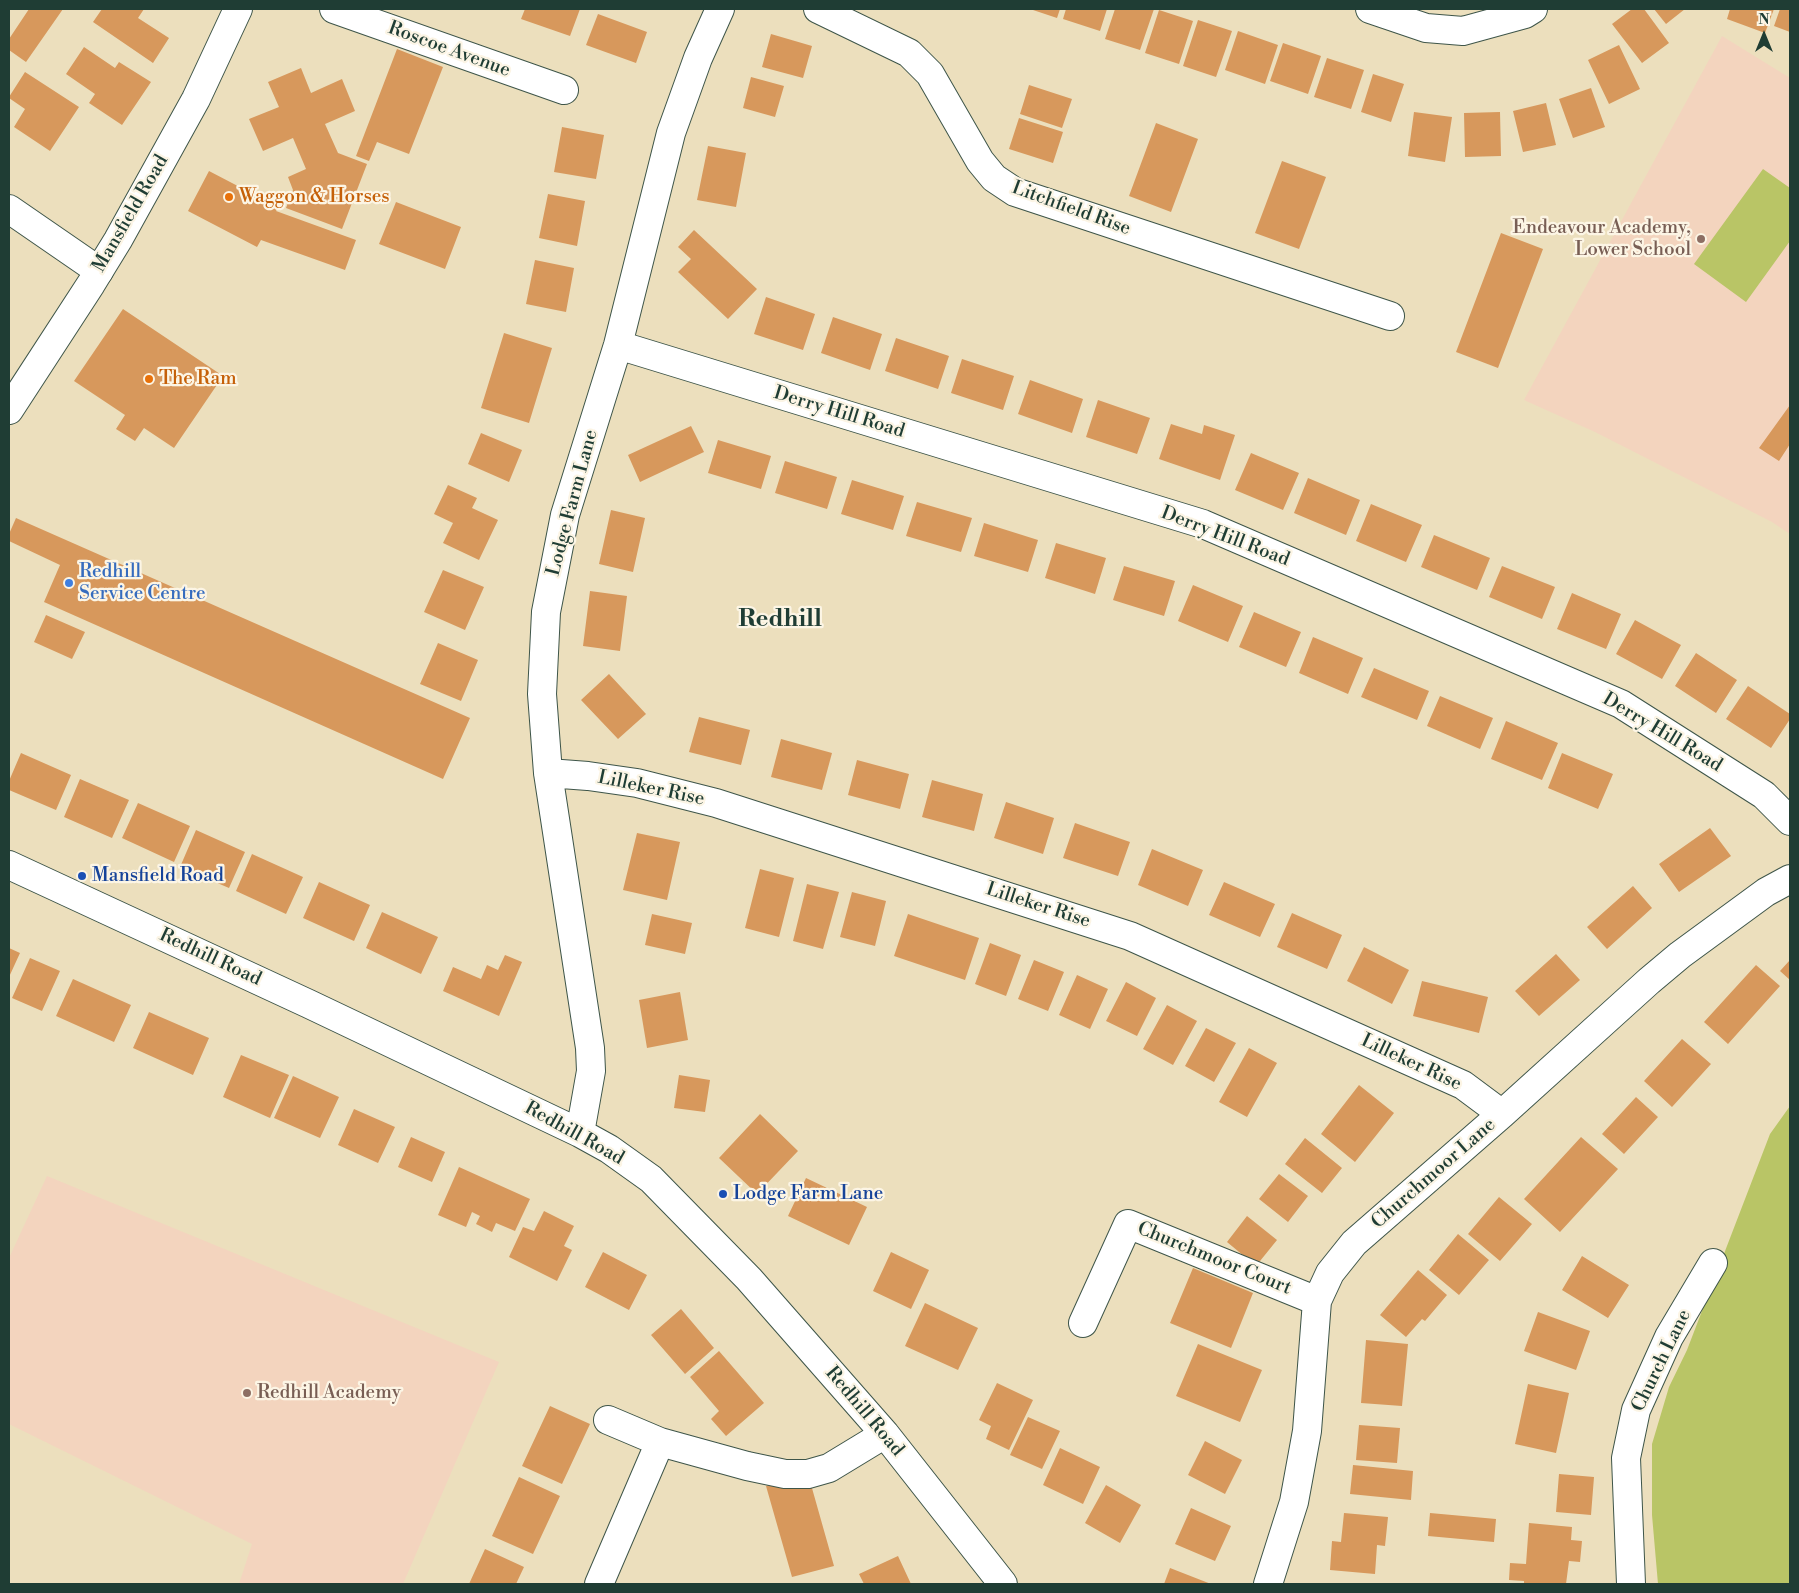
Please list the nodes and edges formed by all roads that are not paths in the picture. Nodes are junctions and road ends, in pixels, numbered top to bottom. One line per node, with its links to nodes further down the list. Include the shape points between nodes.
1 (238, 9): 9 (main road, Mansfield Road, via 196,99)
2 (334, 9): 7 (main road, Roscoe Avenue)
3 (720, 9): 11 (main road, Lodge Farm Lane, via 698,58 672,133)
4 (818, 9): 10 (main road, Litchfield Rise, via 909,53 930,74 980,161 994,178 1016,192)
5 (1370, 9): 6 (main road, via 1426,28 1463,31)
6 (1533, 9)
7 (564, 90)
8 (9, 209): 9 (main road)
9 (99, 271): 12 (main road, Mansfield Road)
10 (1390, 316)
11 (618, 345): 13 (main road, Lodge Farm Lane, via 565,515 546,612 542,694); 14 (main road, Derry Hill Road, via 1203,524 1620,704 1764,795)
12 (9, 410)
13 (548, 773): 17 (main road, Lilleker Rise, via 637,783 716,803 1130,936 1463,1085); 18 (main road, Lodge Farm Lane, via 590,1048 591,1071)
14 (1790, 821)
15 (9, 865): 18 (main road, Redhill Road)
16 (1790, 879): 17 (main road, Churchmoor Lane, via 1766,892 1680,955)
17 (1502, 1114): 20 (main road, Churchmoor Lane, via 1354,1243 1330,1274)
18 (580, 1133): 23 (main road, Redhill Road, via 651,1179 680,1207 749,1279)
19 (1714, 1263): 28 (main road, Church Lane, via 1669,1337 1636,1410 1626,1458)
20 (1317, 1301): 21 (main road, Churchmoor Court, via 1128,1224); 27 (main road, Churchmoor Lane, via 1307,1432 1294,1502)
21 (1083, 1323)
22 (608, 1420): 24 (main road)
23 (885, 1434): 24 (main road, via 829,1468 808,1474 785,1474 747,1466); 26 (main road, Redhill Road)
24 (660, 1442): 25 (main road)
25 (599, 1584)
26 (1003, 1584)
27 (1268, 1584)
28 (1631, 1584)

